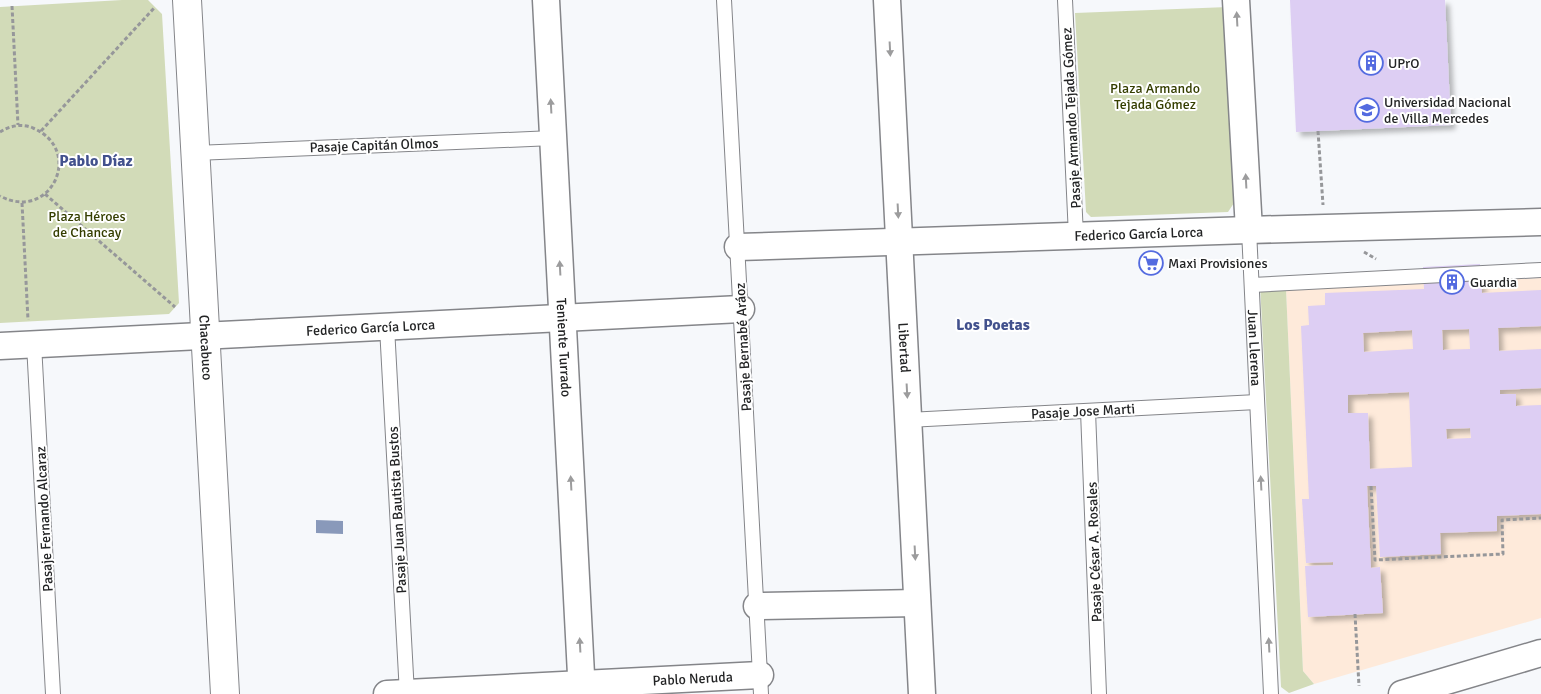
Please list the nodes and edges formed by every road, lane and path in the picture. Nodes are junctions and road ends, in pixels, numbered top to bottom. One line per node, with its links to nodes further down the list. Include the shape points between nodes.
1 (186, 0): 14 (main road, Chacabuco)
2 (546, 0): 13 (street, Teniente Turrado, one-way to 2)
3 (724, 0): 23 (lane, Pasaje Bernabé Aráoz)
4 (888, 0): 22 (street, Libertad, one-way to 22)
5 (1065, 0): 21 (lane, Pasaje Armando Tejada Gómez)
6 (1236, 0): 20 (street, Juan Llerena, one-way to 6)
7 (12, 6): 9 (path)
8 (155, 7): 10 (path)
9 (18, 125): 10 (path); 12 (path)
10 (41, 131): 15 (path, via 51,139 60,162 53,185)
11 (1318, 131): 19 (path)
12 (0, 132)
13 (553, 138): 14 (lane, Pasaje Capitán Olmos); 28 (street, Teniente Turrado, one-way to 13)
14 (195, 153): 31 (main road, Chacabuco)
15 (45, 194): 17 (path); 26 (path)
16 (0, 196): 17 (path)
17 (22, 203): 30 (path)
18 (1541, 222): 19 (street, Federico García Lorca)
19 (1325, 228): 20 (street, Federico García Lorca)
20 (1249, 230): 21 (street, Federico García Lorca); 25 (lane, Juan Llerena)
21 (1076, 236): 22 (street, Federico García Lorca)
22 (899, 242): 23 (street, Federico García Lorca); 35 (street, Libertad, one-way to 35)
23 (738, 247): 27 (lane, Pasaje Bernabé Aráoz)
24 (1541, 270): 25 (lane)
25 (1252, 284): 33 (lane, Juan Llerena)
26 (175, 307)
27 (741, 309): 28 (street, Federico García Lorca); 39 (lane, Pasaje Bernabé Aráoz)
28 (562, 318): 29 (street, Federico García Lorca); 44 (street, Teniente Turrado, one-way to 28)
29 (387, 326): 31 (street, Federico García Lorca); 47 (lane, Pasaje Juan Bautista Bustos)
30 (31, 332): 31 (street, Federico García Lorca); 32 (street, Federico García Lorca); 45 (lane, Pasaje Fernando Alcaraz)
31 (205, 336): 46 (main road, Chacabuco)
32 (0, 346)
33 (1257, 402): 34 (lane, Pasaje Jose Marti); 50 (lane, Juan Llerena, one-way to 33)
34 (1088, 411): 35 (lane, Pasaje Jose Marti); 49 (lane, Pasaje César A. Rosales)
35 (908, 420): 38 (street, Libertad, one-way to 38)
36 (1371, 486): 37 (path, via 1375,560 1503,554 1502,520)
37 (1541, 518)
38 (917, 602): 39 (street); 48 (street, Libertad)
39 (757, 606): 42 (lane, Pasaje Bernabé Aráoz)
40 (1355, 614): 43 (path)
41 (1541, 653): 51 (street)
42 (760, 685): 44 (street, Pablo Neruda)
43 (1359, 686)
44 (582, 689): 47 (street, Pablo Neruda)
45 (53, 694)
46 (225, 694)
47 (400, 694)
48 (922, 694)
49 (1099, 694)
50 (1271, 694)
51 (1402, 694)

